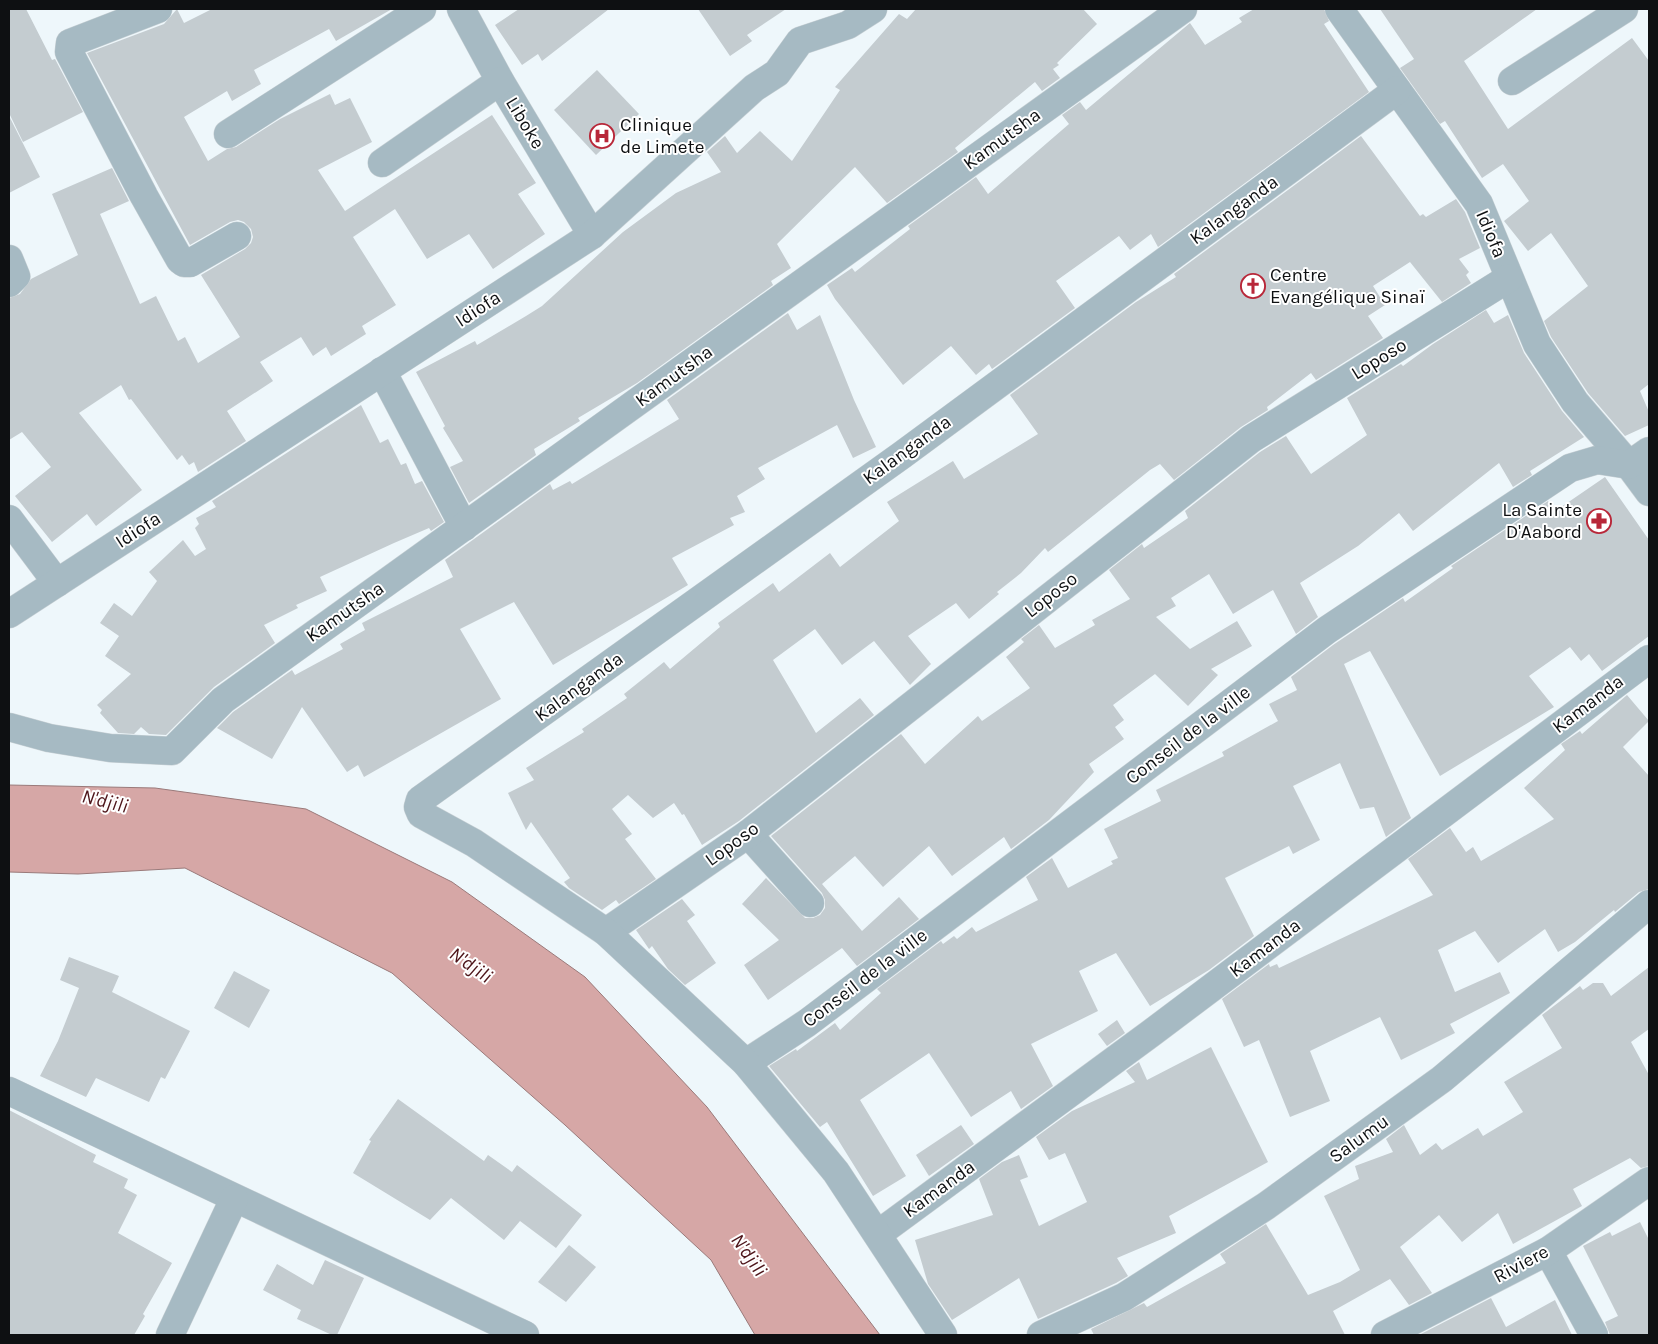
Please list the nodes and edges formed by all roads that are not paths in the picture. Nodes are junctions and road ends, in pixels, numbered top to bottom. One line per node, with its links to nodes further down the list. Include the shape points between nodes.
1 (158, 9): 14 (street, via 70,43 68,52 180,260 190,263)
2 (422, 9): 11 (street)
3 (461, 9): 8 (street, Liboke)
4 (873, 9): 13 (street, Idiofa, via 848,25 800,41 777,73 754,88)
5 (1183, 9): 22 (street, Kamutsha)
6 (1339, 9): 10 (street, Idiofa)
7 (1624, 9): 9 (street)
8 (500, 81): 12 (street); 13 (street, Liboke)
9 (1512, 81)
10 (1397, 90): 16 (street, Idiofa, via 1479,204); 30 (street, Kalanganda, via 902,454 420,800 421,814 497,858)
11 (228, 134)
12 (382, 163)
13 (592, 235): 18 (street, Idiofa)
14 (237, 236)
15 (9, 259): 17 (street, via 16,276)
16 (1509, 278): 19 (street, Idiofa, via 1537,344 1575,402); 27 (street, Loposo, via 1251,439)
17 (9, 283)
18 (382, 371): 22 (street); 23 (street, Idiofa)
19 (1639, 458): 20 (street, Idiofa); 31 (street, Conseil de la ville, via 1597,460 1570,468 1328,630 815,1017)
20 (1649, 492)
21 (9, 519): 23 (street)
22 (464, 527): 26 (street, Kamutsha, via 223,700 172,751 110,748)
23 (57, 583): 24 (street, Idiofa)
24 (9, 614)
25 (1649, 658): 35 (street, Kamanda, via 1150,1034)
26 (9, 727)
27 (748, 834): 28 (street); 30 (street, Loposo)
28 (810, 903)
29 (1649, 904): 40 (street, Salumu, via 1442,1079 1266,1206 1124,1297)
30 (606, 932): 31 (street)
31 (746, 1063): 35 (street, via 836,1172)
32 (9, 1091): 34 (street)
33 (1649, 1181): 36 (street, Riviere)
34 (234, 1199): 37 (street); 38 (street)
35 (878, 1234): 39 (street)
36 (1548, 1251): 41 (street, Riviere); 42 (street)
37 (170, 1335)
38 (525, 1335)
39 (943, 1335)
40 (1041, 1335)
41 (1385, 1335)
42 (1594, 1335)

